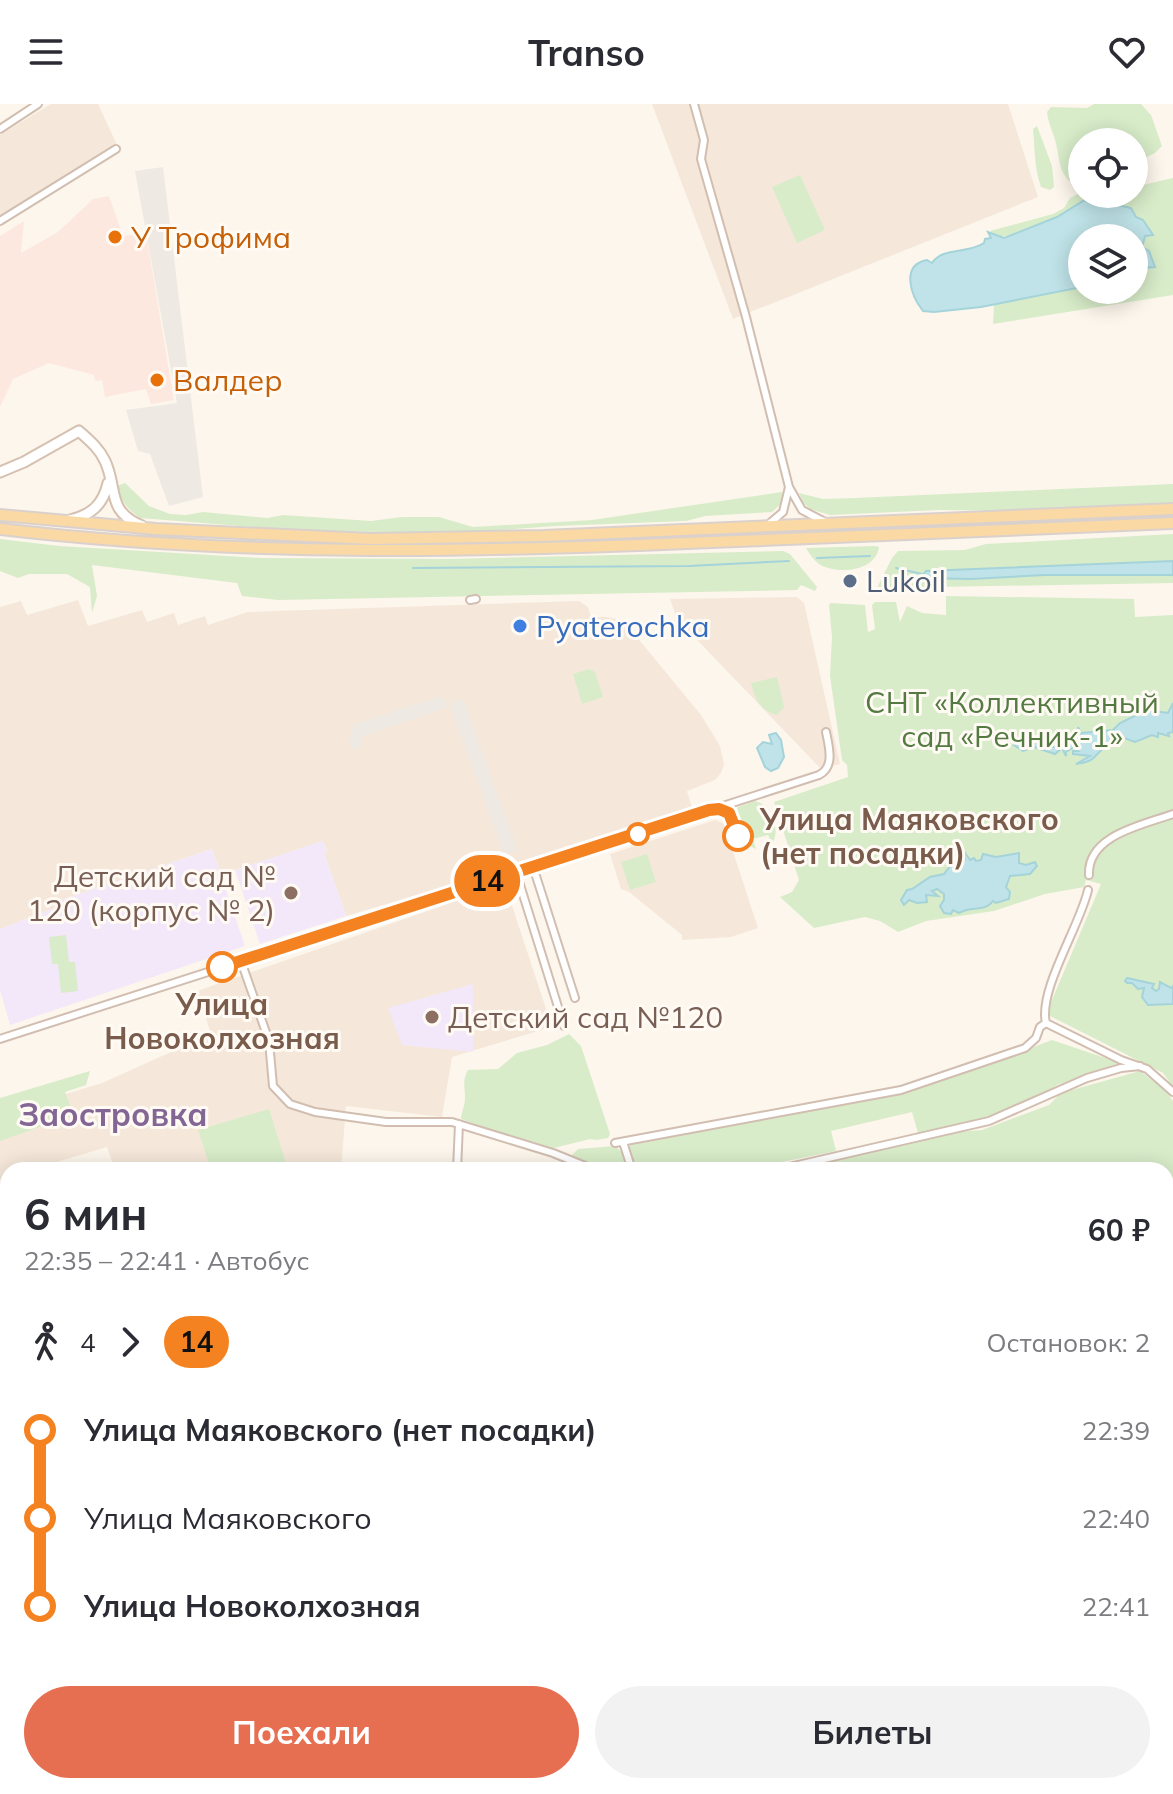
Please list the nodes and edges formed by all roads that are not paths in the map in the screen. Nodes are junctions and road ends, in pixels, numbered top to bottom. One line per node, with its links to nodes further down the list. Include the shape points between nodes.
1 (38, 104): 3 (street)
2 (694, 104): 8 (street, via 704,140 701,159)
3 (0, 129)
4 (116, 149): 5 (street)
5 (0, 221)
6 (0, 472): 7 (street, via 79,431 99,452)
7 (109, 476): 11 (street, via 94,510); 16 (street, via 121,511 138,525)
8 (789, 487): 12 (street, via 805,513); 14 (street, via 782,515)
9 (1173, 509): 12 (main road)
10 (0, 515): 11 (main road)
11 (57, 521): 16 (main road)
12 (839, 523): 14 (main road)
13 (1173, 523): 15 (main road, via 470,551 210,547)
14 (755, 528): 16 (main road, via 371,539)
15 (0, 529)
16 (156, 529)
17 (826, 732): 19 (street, via 826,771)
18 (1173, 814): 20 (street, via 1100,845 1090,857)
19 (516, 872): 23 (street); 26 (street)
20 (1089, 875)
21 (536, 876): 24 (street)
22 (1088, 890): 25 (street, via 1050,991)
23 (241, 961): 27 (street); 30 (street, via 269,1041 273,1086 290,1104 386,1122)
24 (575, 998)
25 (1046, 1023): 28 (street); 33 (street, via 1025,1048 901,1090 619,1143)
26 (564, 1026)
27 (0, 1039)
28 (1140, 1066): 29 (street); 34 (street, via 1087,1078 989,1121)
29 (1173, 1092)
30 (459, 1124): 31 (street); 32 (street)
31 (457, 1162)
32 (575, 1162)
33 (628, 1162)
34 (823, 1162)

